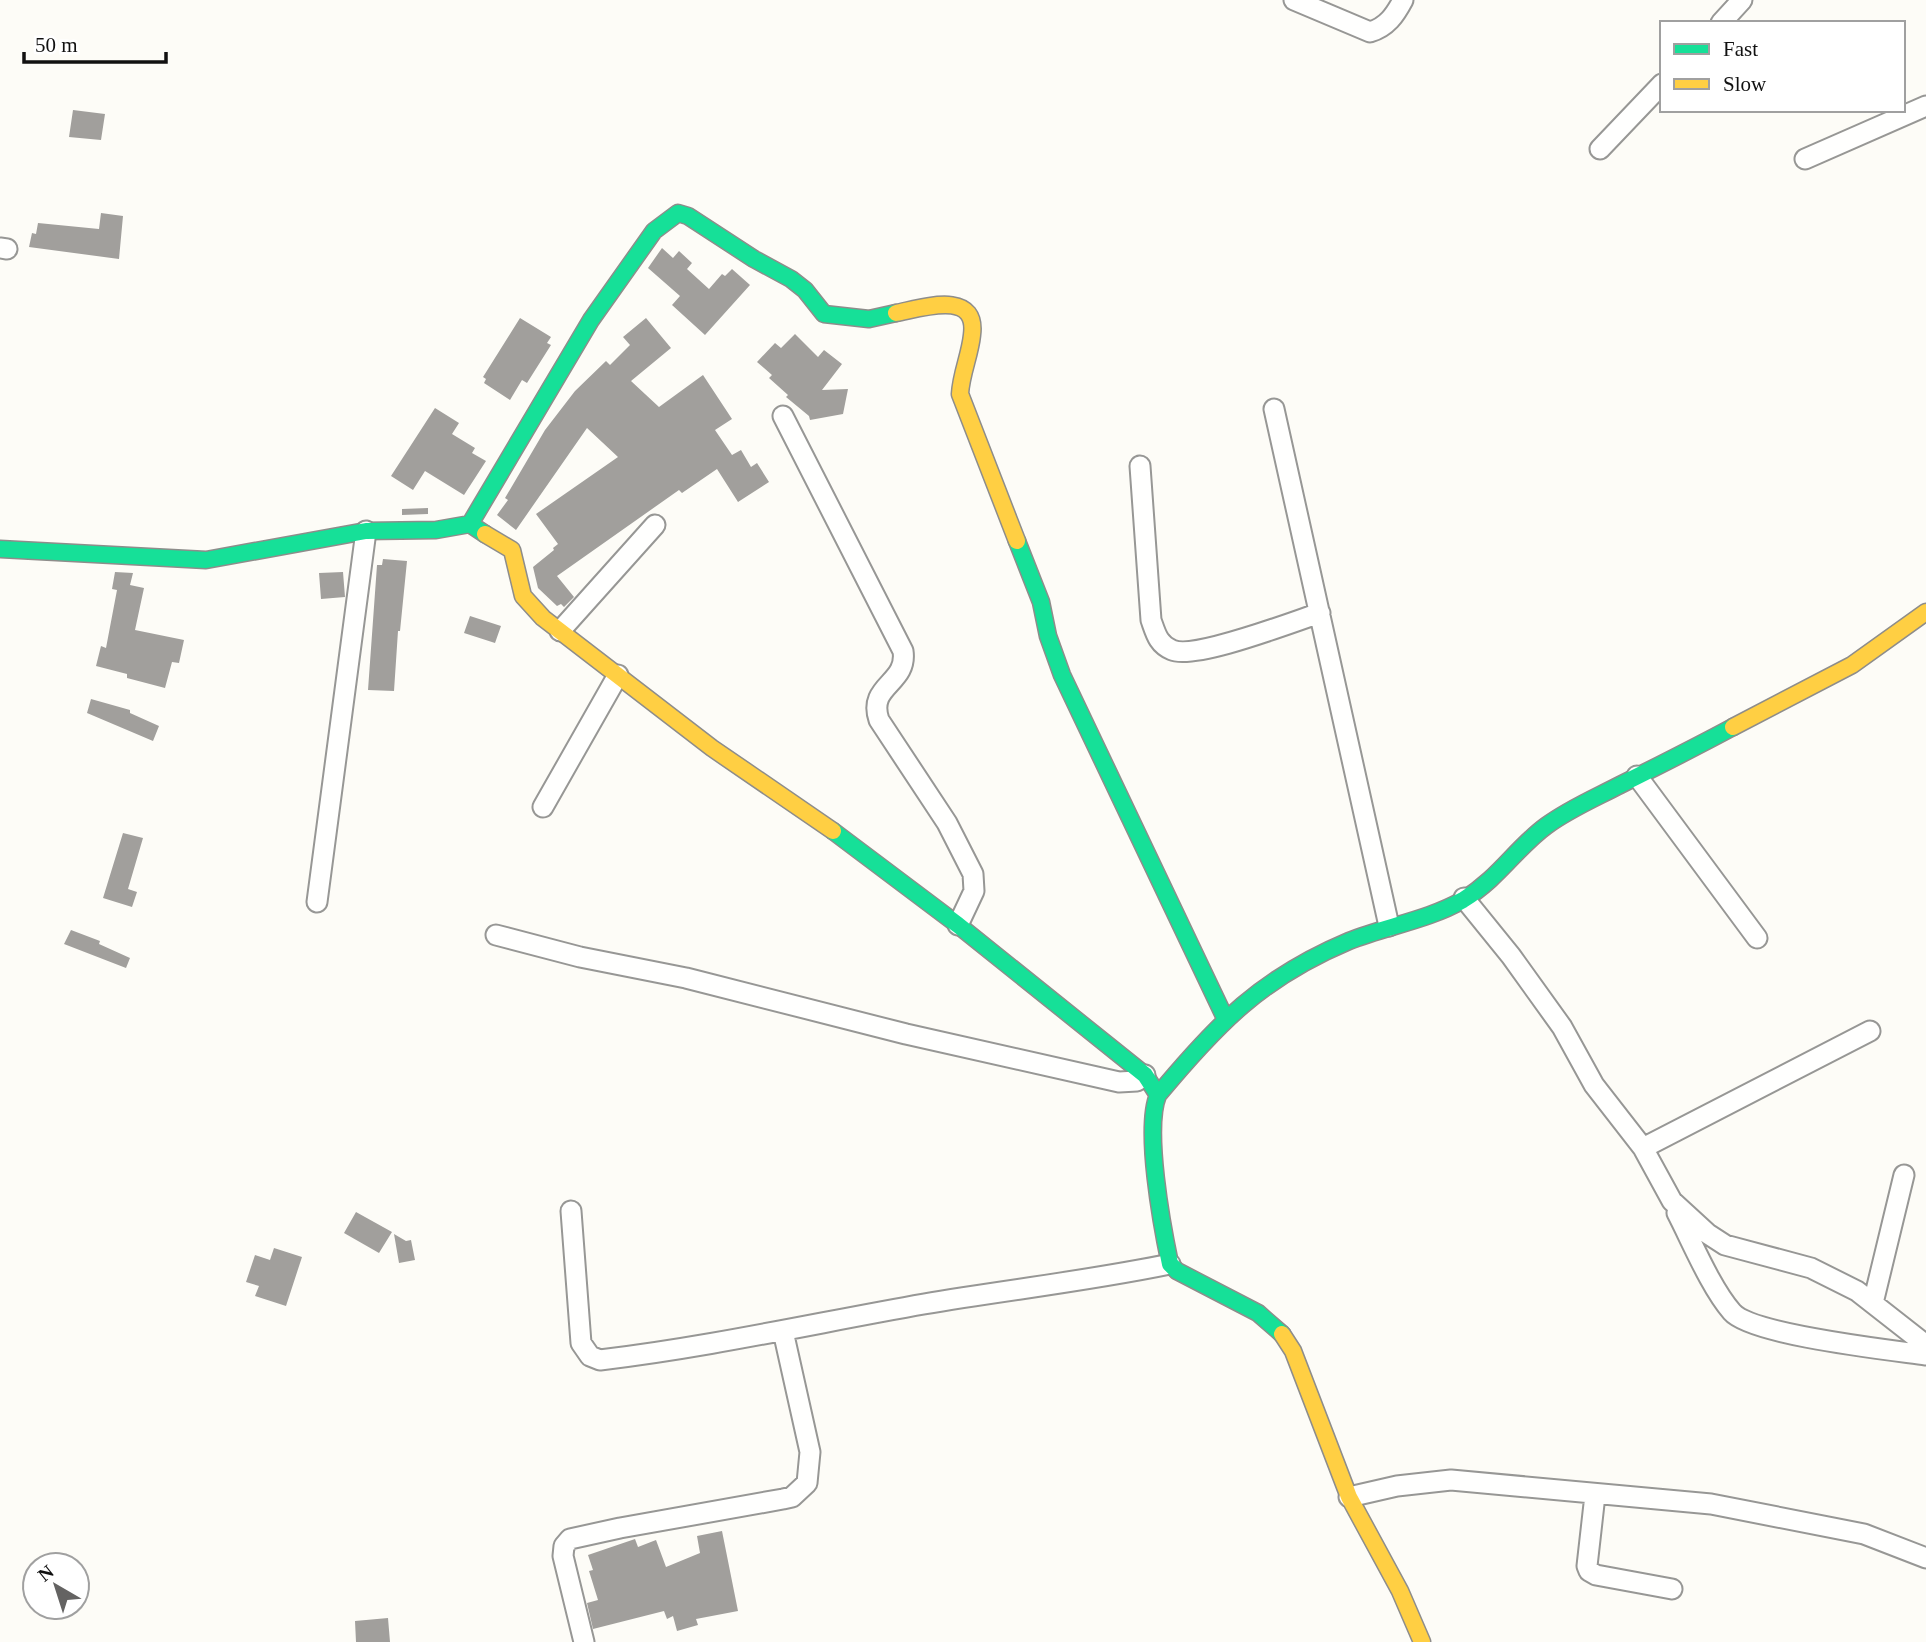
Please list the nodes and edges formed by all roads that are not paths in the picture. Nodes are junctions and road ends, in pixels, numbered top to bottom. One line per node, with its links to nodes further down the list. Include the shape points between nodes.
1 (1294, 0): 2 (street, via 1370,32 1387,23)
2 (1403, 0)
3 (1742, 0): 4 (street)
4 (1723, 21)
5 (1660, 86): 7 (street)
6 (1926, 106): 8 (street)
7 (1600, 149)
8 (1805, 159)
9 (1274, 410): 17 (street)
10 (783, 416): 24 (street, via 903,651 902,670 881,693 875,709 947,823 973,874 974,891)
11 (1140, 466): 17 (street, via 1151,621 1158,641 1174,651 1203,650)
12 (470, 524): 14 (street, via 436,530); 18 (street, via 512,550 523,596); 28 (street, via 591,320 654,231 678,213 791,279 824,314 869,320 941,304 967,309 974,329 960,394 1041,602 1053,652)
13 (655, 526): 18 (street)
14 (366, 531): 15 (street, via 206,560); 23 (street)
15 (0, 549)
16 (1926, 612): 20 (street, via 1826,680)
17 (1320, 613): 25 (street)
18 (560, 631): 19 (street)
19 (618, 675): 21 (street); 24 (street)
20 (1637, 776): 22 (street, via 1566,813); 27 (street)
21 (543, 807)
22 (1464, 898): 25 (street, via 1435,913); 32 (street, via 1511,956 1562,1027 1594,1085)
23 (317, 902)
24 (958, 925): 30 (street)
25 (1389, 926): 28 (street, via 1299,965 1255,993)
26 (496, 935): 30 (street, via 1119,1082 1138,1081)
27 (1757, 938)
28 (1226, 1020): 31 (street)
29 (1870, 1031): 32 (street)
30 (1144, 1075): 31 (street)
31 (1158, 1095): 36 (street, via 1153,1107 1153,1145)
32 (1643, 1147): 34 (street)
33 (1904, 1175): 37 (street)
34 (1672, 1202): 37 (street, via 1726,1245 1811,1268); 40 (street, via 1733,1314 1751,1324 1829,1341)
35 (571, 1211): 38 (street, via 581,1343 590,1356 611,1359)
36 (1170, 1264): 38 (street); 42 (street, via 1258,1312 1279,1329 1293,1351)
37 (1873, 1303): 39 (street)
38 (783, 1331): 45 (street, via 810,1452 807,1483 792,1497 570,1539 563,1556)
39 (1926, 1345)
40 (1926, 1355)
41 (1595, 1495): 42 (street, via 1451,1480); 43 (street, via 1712,1504 1864,1534); 44 (street, via 1589,1571)
42 (1349, 1497): 46 (street)
43 (1926, 1558)
44 (1672, 1589)
45 (584, 1642)
46 (1422, 1642)

